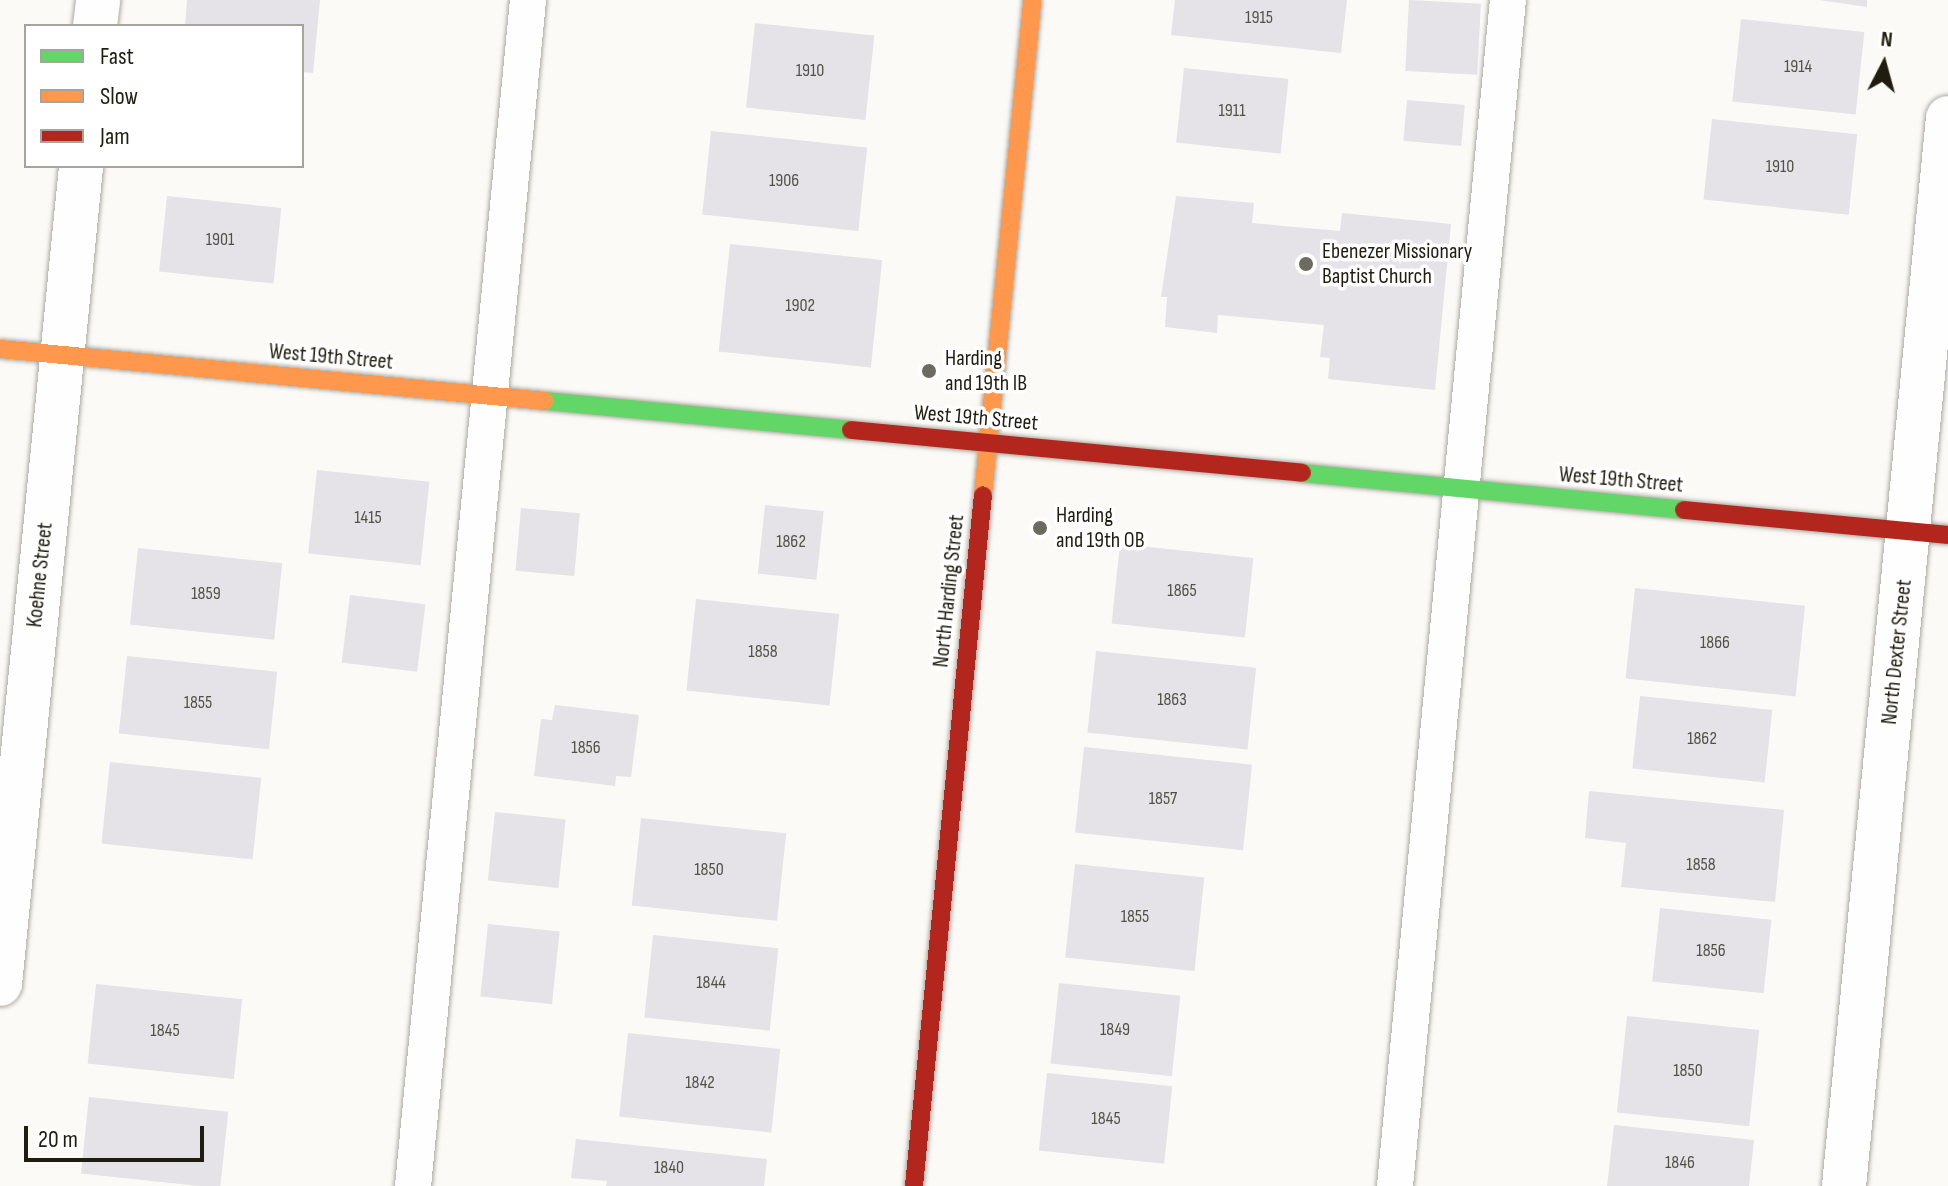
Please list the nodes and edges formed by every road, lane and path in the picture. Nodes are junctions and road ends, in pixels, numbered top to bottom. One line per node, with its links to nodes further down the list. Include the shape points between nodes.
1 (98, 0): 5 (street)
2 (528, 0): 10 (lane)
3 (1032, 0): 11 (street, North Harding Street)
4 (1508, 0): 12 (lane)
5 (95, 24)
6 (1948, 118): 13 (street, North Dexter Street)
7 (81, 168): 9 (street, Koehne Street)
8 (0, 349): 9 (street, West 19th Street)
9 (62, 356): 10 (street, West 19th Street); 14 (street, Koehne Street)
10 (491, 396): 11 (street, West 19th Street); 15 (lane)
11 (988, 443): 12 (street, West 19th Street); 16 (street, North Harding Street)
12 (1461, 489): 13 (street, West 19th Street); 17 (lane)
13 (1928, 533): 18 (street, North Dexter Street)
14 (0, 984)
15 (413, 1186)
16 (914, 1186)
17 (1395, 1186)
18 (1844, 1186)

